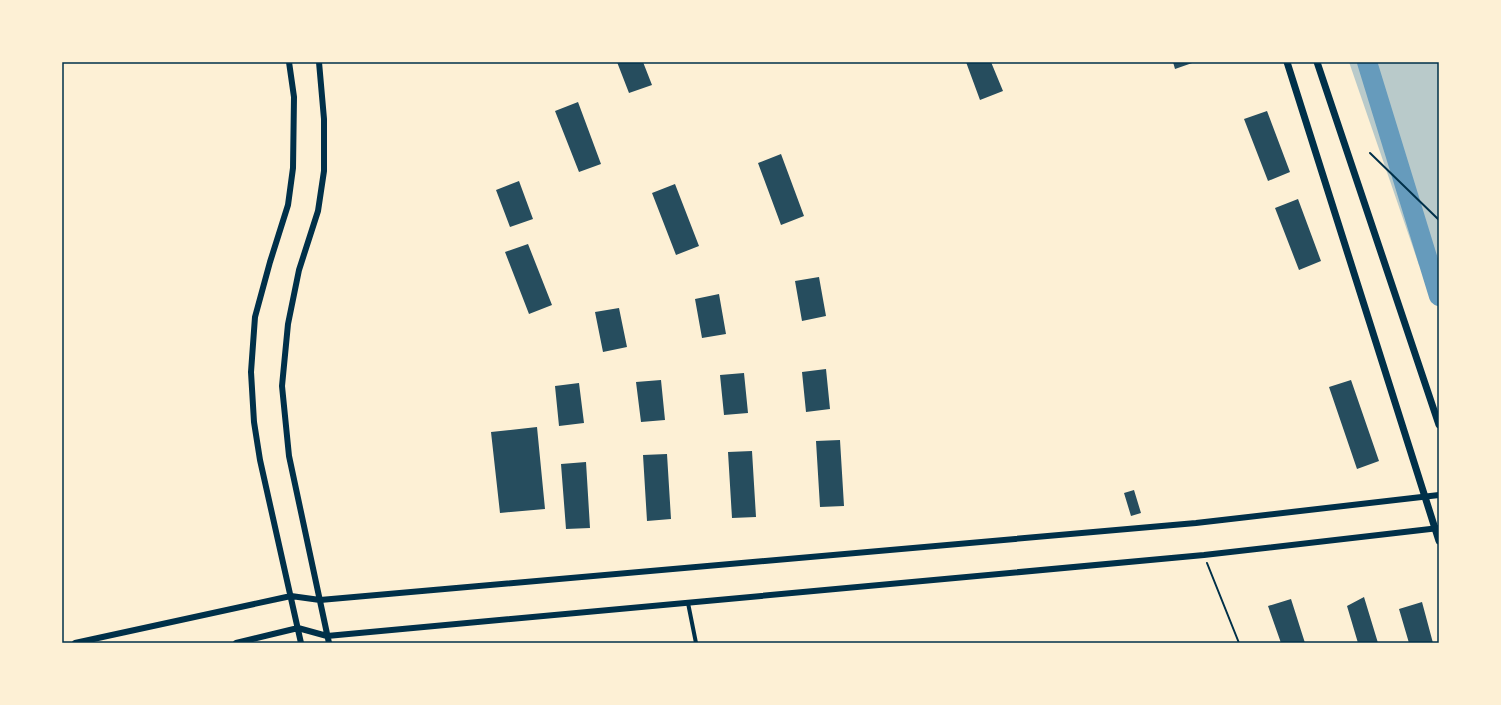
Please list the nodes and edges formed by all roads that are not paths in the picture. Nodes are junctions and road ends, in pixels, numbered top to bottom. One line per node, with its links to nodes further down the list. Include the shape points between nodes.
1 (289, 62): 10 (street, via 294,97 293,168 288,205 255,317 251,372 254,422 260,460)
2 (318, 62): 11 (street, via 324,119 324,171 318,211 299,270 288,324 282,386 289,456)
3 (1288, 62): 7 (main road)
4 (1317, 62): 5 (main road)
5 (1439, 425)
6 (1439, 495): 7 (street)
7 (1425, 496): 8 (main road); 11 (street, via 1196,523)
8 (1437, 528): 9 (main road); 12 (street, via 1204,555)
9 (1439, 541)
10 (291, 596): 11 (street); 13 (street); 15 (street)
11 (320, 600): 14 (street)
12 (688, 603): 14 (street); 18 (street)
13 (298, 628): 14 (street); 16 (street); 17 (street)
14 (328, 640)
15 (75, 643)
16 (236, 643)
17 (301, 643)
18 (696, 643)

